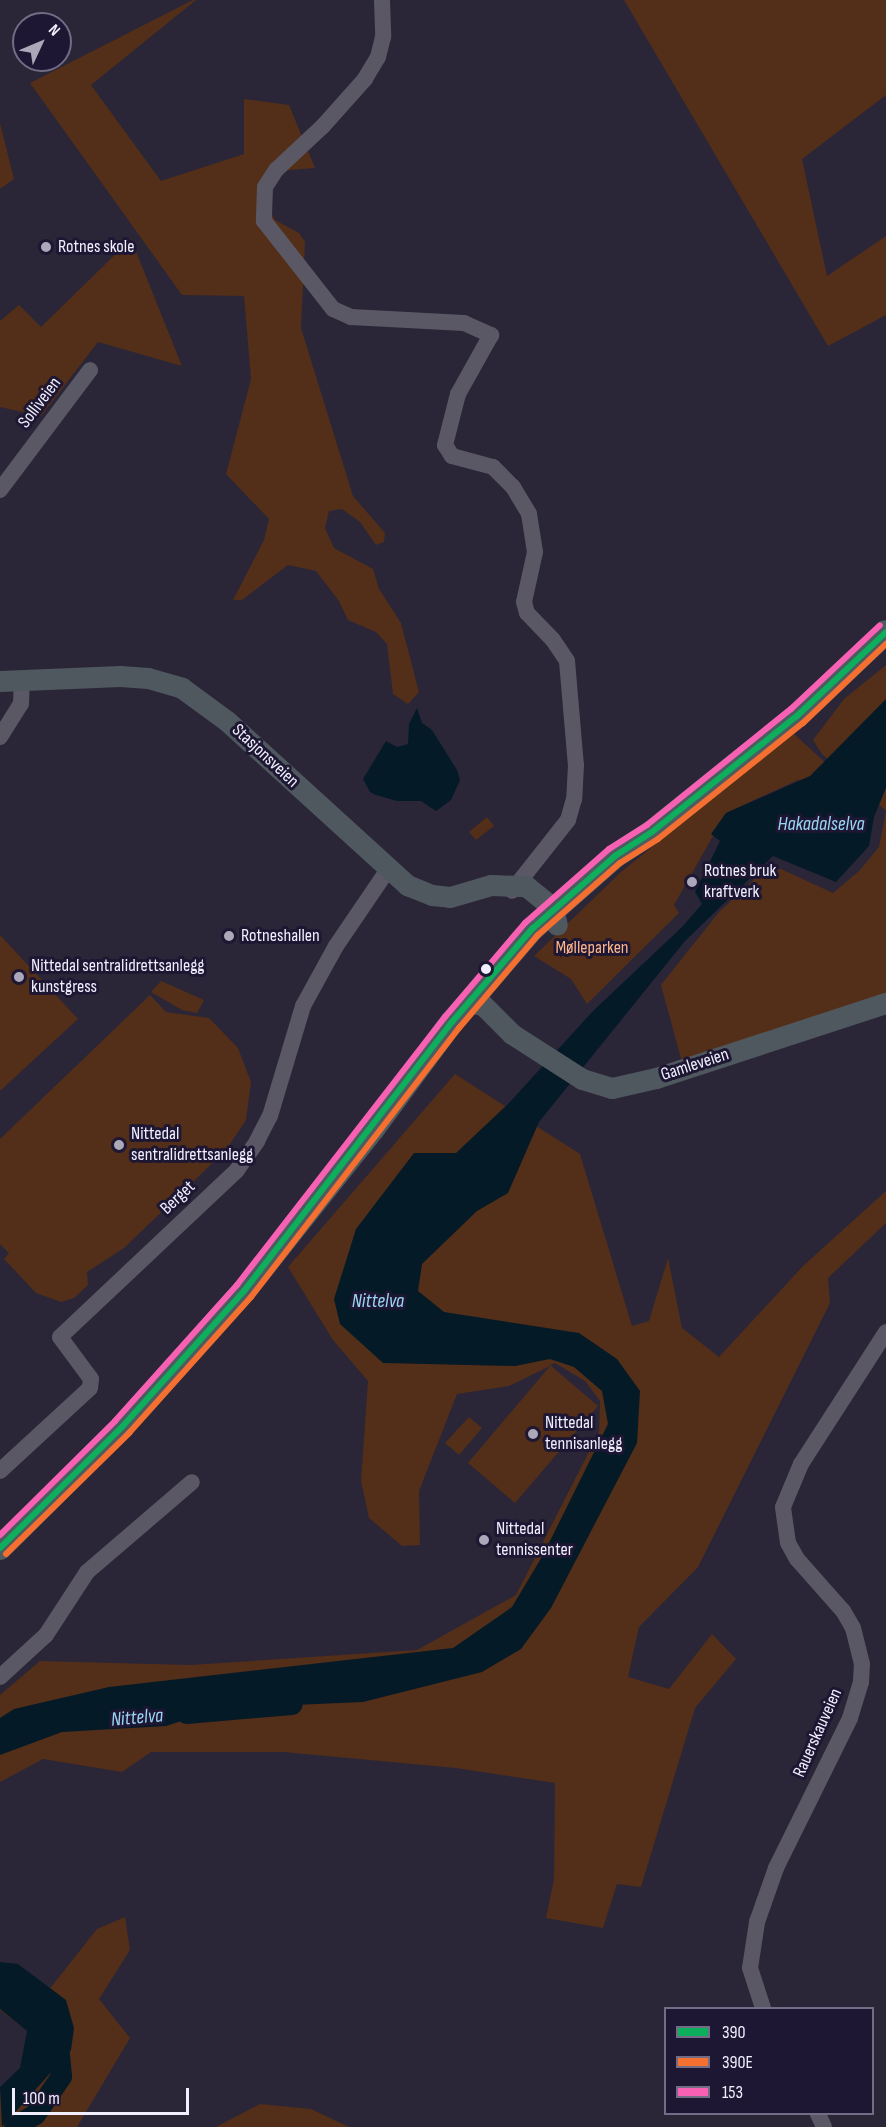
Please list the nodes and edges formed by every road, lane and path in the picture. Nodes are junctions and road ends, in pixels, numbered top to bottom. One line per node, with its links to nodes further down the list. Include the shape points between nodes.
1 (382, 0): 9 (street, via 383,37 378,57 365,79 323,126 276,170 265,187 264,221 333,309 351,317 464,323 491,335 458,394 445,445 452,456 493,467 513,488 529,514 535,552 524,602 531,619 554,640 567,661 576,765 568,820)
2 (90, 370): 3 (street, Solliveien)
3 (0, 490)
4 (886, 632): 10 (highway, via 796,716)
5 (22, 680): 6 (main road, Stasjonsveien); 7 (street, via 21,704); 8 (main road, Stasjonsveien, via 120,676 148,678 182,688 227,721)
6 (0, 681)
7 (0, 737)
8 (387, 871): 9 (main road, Stasjonsveien, via 416,890 441,897); 14 (street, Berget, via 336,946 303,1006 270,1116 257,1142 237,1170 60,1336 90,1379 90,1388)
9 (511, 886): 10 (main road, via 534,890)
10 (551, 917): 12 (highway)
11 (886, 1003): 12 (main road, Gamleveien, via 656,1078 612,1088 597,1086 512,1034 495,1029)
12 (476, 1007): 16 (highway, via 217,1322 109,1440)
13 (886, 1332): 18 (street, Rauerskauveien, via 801,1464 783,1507 783,1526 797,1559 853,1628 862,1673 850,1718 777,1868 757,1922 750,1968)
14 (0, 1471)
15 (192, 1482): 17 (street, via 87,1572 46,1635)
16 (0, 1548)
17 (0, 1677)
18 (763, 2007)

